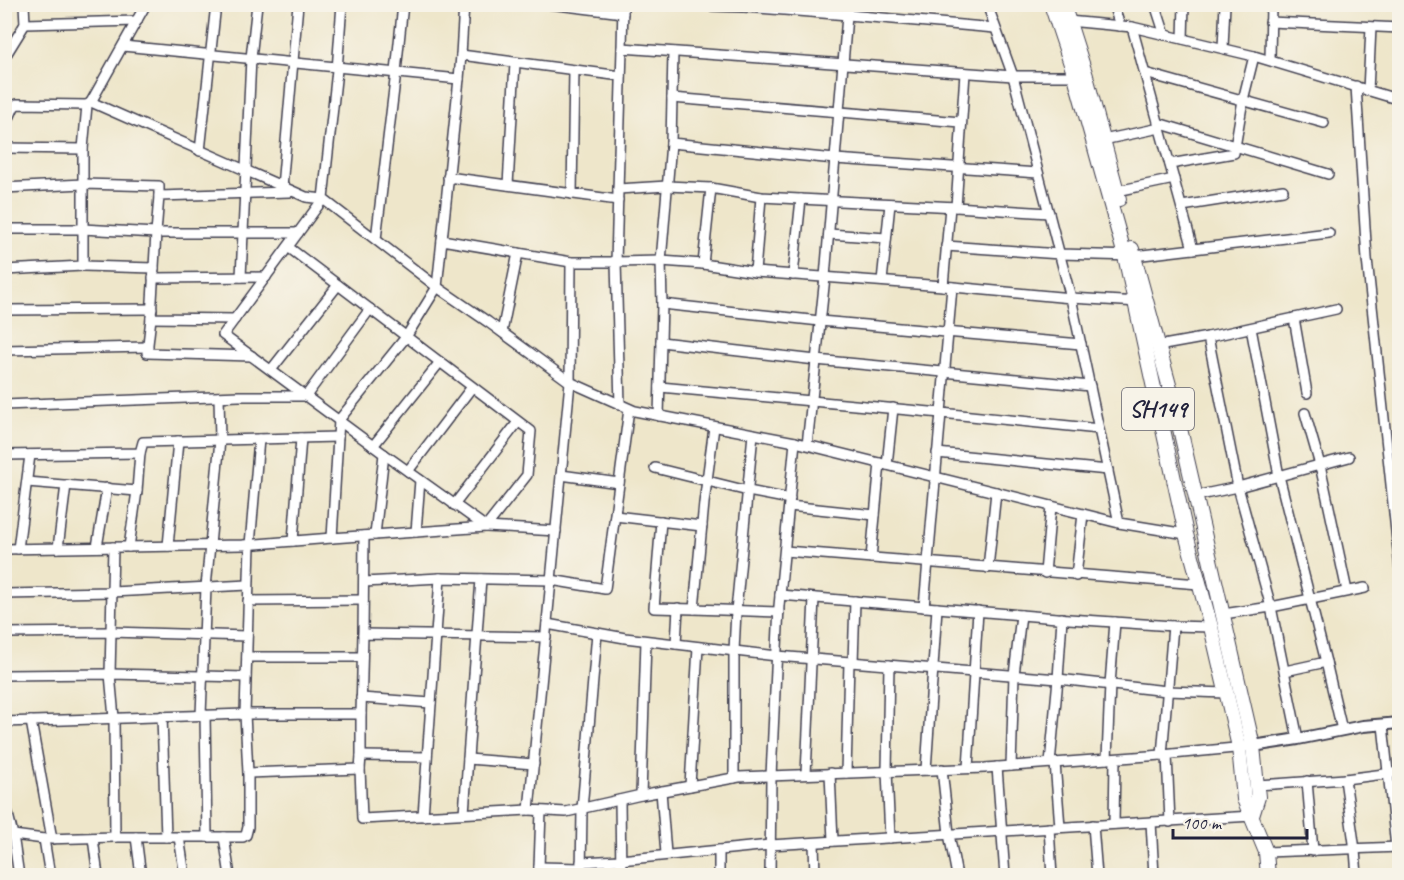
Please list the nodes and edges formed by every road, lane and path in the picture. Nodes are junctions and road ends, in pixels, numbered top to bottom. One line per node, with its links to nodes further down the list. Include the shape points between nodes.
1 (24, 4): 25 (street)
2 (146, 4): 22 (street)
3 (216, 4): 37 (street)
4 (257, 4): 41 (street)
5 (298, 4): 43 (street)
6 (342, 4): 46 (street)
7 (403, 4): 48 (street)
8 (464, 4): 38 (street)
9 (549, 4): 20 (street)
10 (641, 4): 19 (street)
11 (987, 4): 29 (street)
12 (1051, 4): 54 (main road, SH149)
13 (1063, 4): 23 (main road, SH149)
14 (1113, 4): 26 (street)
15 (1155, 4): 31 (street)
16 (1184, 4): 32 (street)
17 (1225, 4): 35 (street)
18 (1271, 4): 24 (street)
19 (744, 6): 21 (street)
20 (623, 9): 34 (street)
21 (848, 10): 29 (street); 45 (street)
22 (137, 21): 25 (street); 33 (street)
23 (1068, 21): 26 (street); 54 (main road, SH149)
24 (1270, 22): 28 (street); 42 (street)
25 (25, 24): 40 (street)
26 (1120, 26): 27 (street)
27 (1132, 27): 31 (street); 50 (street)
28 (1371, 27): 30 (street); 57 (street)
29 (995, 28): 53 (street)
30 (1400, 28)
31 (1165, 35): 32 (street)
32 (1183, 39): 35 (street)
33 (123, 46): 37 (street); 61 (street)
34 (622, 48): 36 (street); 52 (street)
35 (1223, 48): 39 (street)
36 (673, 52): 45 (street); 58 (street)
37 (212, 54): 41 (street); 73 (street)
38 (461, 55): 44 (street); 55 (street)
39 (1254, 56): 42 (street); 59 (street)
40 (4, 58)
41 (251, 58): 43 (street); 77 (street)
42 (1270, 60): 56 (street)
43 (292, 62): 46 (street); 85 (street)
44 (515, 63): 47 (street); 83 (street)
45 (843, 64): 49 (street); 62 (street)
46 (337, 66): 48 (street); 96 (street)
47 (574, 70): 52 (street); 93 (street)
48 (396, 72): 55 (street); 112 (street)
49 (964, 73): 53 (street); 63 (street)
50 (1144, 73): 59 (street); 65 (street)
51 (1400, 74): 60 (street)
52 (621, 76): 88 (street)
53 (1013, 76): 54 (street); 78 (street)
54 (1081, 76): 68 (main road, SH149); 119 (main road, SH149)
55 (459, 79): 80 (street)
56 (1356, 87): 57 (street); 242 (street, via 1367,259)
57 (1368, 91): 60 (street)
58 (672, 98): 62 (street); 69 (street)
59 (1243, 100): 64 (street); 70 (street)
60 (1399, 100)
61 (89, 104): 66 (street, via 19,103); 72 (street); 73 (street)
62 (839, 112): 63 (street); 74 (street)
63 (961, 122): 76 (street)
64 (1324, 123)
65 (1159, 125): 68 (street); 70 (street); 75 (street)
66 (5, 127): 67 (street)
67 (4, 132)
68 (1103, 140): 91 (main road, SH149)
69 (671, 143): 74 (street); 84 (street)
70 (1235, 146): 75 (street, via 1234,153); 79 (street)
71 (4, 148): 72 (street)
72 (83, 149): 82 (street)
73 (200, 151): 77 (street)
74 (835, 159): 76 (street); 99 (street)
75 (1170, 164): 81 (street)
76 (958, 167): 78 (street); 102 (street)
77 (245, 170): 85 (street); 92 (street)
78 (1038, 173): 103 (street)
79 (1328, 174)
80 (448, 177): 83 (street); 113 (street)
81 (1174, 179): 91 (street); 101 (street)
82 (83, 184): 86 (street); 94 (street, via 159,186); 105 (street)
83 (508, 185): 93 (street)
84 (667, 186): 87 (street); 88 (street); 120 (street)
85 (282, 187): 90 (street)
86 (4, 188)
87 (711, 188): 95 (street); 123 (street)
88 (618, 189): 98 (street)
89 (1283, 190): 101 (street)
90 (293, 191): 92 (street); 96 (street)
91 (1117, 191): 119 (main road, SH149)
92 (244, 193): 94 (street); 107 (street)
93 (572, 194): 98 (street)
94 (159, 196): 106 (street)
95 (761, 197): 97 (street); 126 (street)
96 (322, 199): 108 (street); 112 (street)
97 (801, 199): 99 (street); 128 (street)
98 (618, 200): 122 (street)
99 (831, 201): 100 (street); 110 (street)
100 (890, 204): 102 (street); 111 (street)
101 (1182, 206): 116 (street)
102 (953, 207): 103 (street); 114 (street)
103 (1049, 213): 118 (street)
104 (4, 229): 105 (street)
105 (82, 229): 106 (street); 124 (street)
106 (156, 233): 107 (street); 127 (street)
107 (242, 233): 108 (street); 129 (street)
108 (298, 233): 115 (street)
109 (1329, 233): 116 (street)
110 (828, 234): 111 (street); 131 (street)
111 (886, 238): 132 (street)
112 (376, 239): 135 (street)
113 (442, 240): 117 (street); 135 (street)
114 (946, 246): 118 (street); 134 (street)
115 (288, 247): 130 (street); 133 (street)
116 (1193, 249): 119 (street)
117 (518, 253): 121 (street); 147 (street)
118 (1060, 254): 119 (street); 136 (street)
119 (1130, 256): 137 (main road, SH149)
120 (661, 261): 122 (street); 123 (street); 138 (street)
121 (572, 262): 122 (street); 161 (street)
122 (616, 262): 170 (street)
123 (703, 264): 126 (street)
124 (83, 266): 125 (street); 127 (street)
125 (4, 270)
126 (755, 272): 128 (street)
127 (154, 273): 129 (street); 142 (street)
128 (793, 275): 131 (street)
129 (241, 277): 130 (street)
130 (266, 277): 144 (street)
131 (825, 277): 132 (street); 145 (street)
132 (882, 281): 134 (street)
133 (338, 285): 139 (street); 159 (street)
134 (947, 286): 136 (street); 148 (street)
135 (437, 287): 147 (street); 149 (street)
136 (1071, 298): 137 (street); 152 (street)
137 (1141, 302): 153 (main road, SH149); 225 (main road, SH149)
138 (662, 304): 145 (street); 151 (street)
139 (370, 309): 149 (street); 166 (street)
140 (1336, 309): 143 (street)
141 (4, 310): 142 (street)
142 (151, 314): 144 (street); 154 (street)
143 (1294, 318): 146 (street); 165 (street)
144 (235, 319): 156 (street, via 223,335)
145 (820, 321): 148 (street); 157 (street)
146 (1251, 328): 150 (street); 200 (street)
147 (502, 332): 161 (street)
148 (948, 332): 152 (street); 160 (street)
149 (406, 337): 158 (street); 175 (street)
150 (1208, 337): 153 (street); 207 (street)
151 (661, 342): 157 (street); 164 (street)
152 (1081, 344): 162 (street)
153 (1158, 346): 212 (main road, SH149)
154 (148, 347): 155 (street); 156 (street, via 147,353)
155 (4, 350)
156 (252, 356): 159 (street)
157 (816, 360): 160 (street); 168 (street)
158 (440, 362): 163 (street); 187 (street)
159 (271, 370): 166 (street)
160 (945, 372): 162 (street); 172 (street)
161 (570, 382): 170 (street); 199 (street)
162 (1090, 386): 178 (street)
163 (472, 387): 176 (street); 198 (street)
164 (660, 387): 168 (street); 174 (street)
165 (1307, 393)
166 (306, 396): 167 (street); 175 (street)
167 (219, 397): 169 (street); 183 (street)
168 (812, 400): 171 (street); 186 (street)
169 (4, 405)
170 (624, 407): 174 (street); 205 (street)
171 (893, 408): 172 (street); 194 (street)
172 (941, 413): 178 (street); 189 (street)
173 (1305, 413): 195 (street)
174 (659, 416): 177 (street)
175 (339, 420): 180 (street); 187 (street)
176 (518, 422): 214 (street); 222 (street, via 531,431 527,475)
177 (714, 427): 179 (street); 203 (street)
178 (1099, 429): 197 (street)
179 (753, 434): 185 (street); 210 (street)
180 (338, 437): 181 (street); 227 (street)
181 (301, 438): 182 (street); 228 (street)
182 (259, 439): 183 (street); 229 (street)
183 (220, 440): 184 (street); 231 (street)
184 (178, 441): 188 (street, via 143,442); 230 (street)
185 (795, 442): 186 (street); 213 (street)
186 (807, 445): 194 (street)
187 (374, 446): 190 (street)
188 (140, 453): 191 (street); 209 (street)
189 (937, 453): 197 (street); 201 (street)
190 (384, 454): 198 (street); 226 (street)
191 (30, 455): 192 (street); 204 (street)
192 (4, 456)
193 (1349, 458): 195 (street)
194 (884, 464): 201 (street); 217 (street)
195 (1320, 465): 200 (street); 253 (street)
196 (655, 468): 203 (street)
197 (1108, 470): 220 (street)
198 (408, 471): 202 (street)
199 (561, 476): 205 (street); 223 (street)
200 (1279, 476): 207 (street); 258 (street)
201 (934, 477): 211 (street); 240 (street)
202 (420, 480): 214 (street); 224 (street)
203 (707, 481): 210 (street); 221 (street)
204 (27, 482): 206 (street); 237 (street)
205 (619, 483): 218 (street)
206 (66, 485): 208 (street); 235 (street)
207 (1238, 487): 212 (street); 262 (street)
208 (107, 488): 209 (street); 232 (street)
209 (137, 491): 234 (street)
210 (748, 491): 213 (street); 267 (street)
211 (996, 492): 215 (street); 241 (street)
212 (1195, 496): 270 (main road, SH149)
213 (789, 502): 217 (street); 238 (street)
214 (454, 505): 222 (street)
215 (1051, 506): 216 (street); 243 (street)
216 (1083, 514): 220 (street); 244 (street)
217 (875, 515): 239 (street)
218 (615, 516): 219 (street); 247 (street, via 605,589)
219 (661, 522): 221 (street); 264 (street, via 654,608)
220 (1119, 523): 225 (street)
221 (702, 526): 266 (street)
222 (486, 527): 223 (street); 224 (street)
223 (556, 531): 247 (street)
224 (416, 532): 226 (street)
225 (1186, 534): 250 (main road, SH149)
226 (370, 536): 227 (street); 248 (street)
227 (332, 538): 228 (street)
228 (293, 541): 229 (street)
229 (249, 545): 231 (street); 249 (street)
230 (168, 546): 231 (street); 234 (street)
231 (209, 546): 251 (street)
232 (97, 547): 233 (street); 235 (street)
233 (113, 547): 234 (street); 254 (street)
234 (129, 547)
235 (58, 548): 237 (street)
236 (4, 549): 237 (street)
237 (18, 549)
238 (785, 552): 239 (street); 256 (street)
239 (871, 558): 240 (street)
240 (928, 563): 241 (street); 263 (street)
241 (988, 568): 243 (street)
242 (1400, 569)
243 (1045, 573): 244 (street)
244 (1076, 576): 250 (street)
245 (440, 578): 246 (street); 248 (street); 281 (street)
246 (481, 579): 247 (street); 283 (street)
247 (551, 580): 274 (street)
248 (364, 582): 259 (street)
249 (248, 585): 251 (street); 260 (street)
250 (1199, 585): 276 (main road, SH149)
251 (206, 588): 254 (street); 282 (street)
252 (1365, 588): 253 (street)
253 (1347, 591): 258 (street)
254 (112, 592): 255 (street); 277 (street)
255 (4, 594)
256 (780, 595): 257 (street); 269 (street)
257 (814, 597): 261 (street); 293 (street)
258 (1310, 599): 262 (street); 295 (street)
259 (363, 600): 260 (street); 280 (street)
260 (248, 601): 284 (street)
261 (855, 601): 263 (street); 294 (street)
262 (1271, 606): 270 (street); 298 (street)
263 (924, 607): 265 (street)
264 (678, 608): 266 (street); 287 (street)
265 (937, 608): 268 (street); 297 (street)
266 (694, 609): 267 (street)
267 (736, 611): 269 (street); 289 (street)
268 (978, 611): 271 (street); 299 (street)
269 (779, 612): 290 (street)
270 (1223, 614): 322 (main road, SH149)
271 (1021, 615): 272 (street); 302 (street)
272 (1062, 618): 273 (street); 305 (street)
273 (1115, 622): 275 (street); 306 (street)
274 (547, 624): 279 (street); 285 (street)
275 (1173, 626): 276 (street); 307 (street)
276 (1210, 627): 308 (main road, SH149)
277 (111, 632): 278 (street); 282 (street); 300 (street)
278 (4, 633)
279 (597, 633): 286 (street); 353 (street)
280 (363, 634): 281 (street); 292 (street)
281 (436, 634): 283 (street); 310 (street)
282 (204, 635): 284 (street); 303 (street)
283 (477, 635): 285 (street); 326 (street)
284 (247, 636): 291 (street)
285 (546, 637): 329 (street)
286 (646, 641): 287 (street); 350 (street)
287 (676, 644): 288 (street)
288 (698, 647): 289 (street); 348 (street)
289 (734, 651): 290 (street); 344 (street)
290 (777, 656): 293 (street); 343 (street)
291 (247, 657): 292 (street); 304 (street)
292 (362, 657): 309 (street)
293 (810, 658): 294 (street); 341 (street)
294 (851, 662): 296 (street); 340 (street)
295 (1326, 662): 298 (street); 320 (street)
296 (889, 665): 297 (street); 336 (street)
297 (932, 668): 299 (street); 335 (street)
298 (1285, 671): 321 (street)
299 (974, 672): 302 (street); 332 (street)
300 (110, 674): 301 (street); 303 (street); 315 (street)
301 (4, 675)
302 (1014, 675): 305 (street); 330 (street)
303 (202, 676): 304 (street); 313 (street)
304 (246, 677): 311 (street)
305 (1058, 678): 306 (street); 328 (street)
306 (1110, 684): 307 (street); 327 (street)
307 (1167, 691): 308 (street); 323 (street)
308 (1226, 693): 322 (main road, SH149)
309 (361, 698): 310 (street); 312 (street)
310 (431, 703): 325 (street)
311 (245, 714): 312 (street); 313 (street); 338 (street)
312 (361, 714): 324 (street)
313 (203, 715): 314 (street); 373 (street)
314 (162, 716): 315 (street); 371 (street)
315 (114, 718): 316 (street); 369 (street)
316 (31, 721): 317 (street); 377 (street)
317 (4, 722)
318 (1400, 723): 319 (street)
319 (1383, 725): 320 (street); 342 (street)
320 (1342, 730): 321 (street)
321 (1298, 739): 322 (street)
322 (1246, 747): 323 (street); 347 (main road, SH149); 358 (main road, SH149, via 1244,799)
323 (1165, 755): 327 (street); 361 (street)
324 (361, 756): 325 (street); 333 (street)
325 (427, 757): 357 (street)
326 (468, 759): 329 (street); 356 (street)
327 (1111, 759): 328 (street); 362 (street)
328 (1052, 763): 330 (street); 364 (street)
329 (534, 764): 354 (street)
330 (1011, 766): 331 (street)
331 (997, 767): 332 (street); 366 (street)
332 (968, 768): 334 (street)
333 (360, 769): 338 (street); 357 (street, via 362,819)
334 (942, 769): 335 (street); 367 (street)
335 (926, 770): 336 (street)
336 (887, 771): 340 (street); 376 (street)
337 (1400, 772): 342 (street)
338 (248, 773): 374 (street, via 246,835)
339 (830, 773): 340 (street); 341 (street); 378 (street)
340 (846, 773)
341 (806, 774): 343 (street)
342 (1388, 774): 345 (street); 381 (street)
343 (771, 776): 344 (street); 380 (street)
344 (734, 778): 348 (street)
345 (1345, 779): 346 (street); 383 (street)
346 (1307, 781): 347 (street); 384 (street)
347 (1258, 785): 358 (main road, SH149)
348 (690, 786): 349 (street)
349 (661, 791): 350 (street); 386 (street)
350 (641, 795): 352 (street)
351 (4, 798): 359 (street)
352 (621, 800): 353 (street); 387 (street)
353 (582, 809): 355 (street); 388 (street)
354 (529, 810): 355 (street); 356 (street)
355 (541, 811): 389 (street)
356 (464, 813): 357 (street)
357 (423, 816)
358 (1252, 816): 361 (street); 385 (main road, SH149)
359 (7, 821): 368 (street)
360 (1151, 822): 361 (street); 362 (street); 404 (street)
361 (1170, 822)
362 (1114, 824): 363 (street)
363 (1093, 825): 364 (street); 403 (street)
364 (1060, 827): 365 (street)
365 (1049, 828): 366 (street); 402 (street)
366 (1002, 831): 367 (street); 401 (street)
367 (949, 834): 376 (street); 400 (street)
368 (14, 835): 377 (street); 390 (street)
369 (115, 837): 370 (street); 375 (street)
370 (136, 837): 371 (street); 393 (street)
371 (166, 837): 372 (street)
372 (179, 837): 373 (street); 394 (street)
373 (207, 837): 374 (street)
374 (224, 837): 395 (street)
375 (93, 838): 377 (street); 392 (street)
376 (890, 838): 378 (street)
377 (48, 839): 391 (street)
378 (833, 841): 379 (street)
379 (814, 843): 380 (street); 399 (street)
380 (770, 845): 382 (street); 398 (street)
381 (1398, 847): 383 (street)
382 (718, 850): 386 (street); 397 (street)
383 (1355, 850): 384 (street); 406 (street)
384 (1313, 851): 385 (street)
385 (1266, 852): 405 (main road, SH149)
386 (666, 854): 387 (street)
387 (620, 860): 388 (street); 396 (street)
388 (581, 869): 389 (street)
389 (539, 872)
390 (19, 876)
391 (50, 876)
392 (98, 876)
393 (141, 876)
394 (185, 876)
395 (230, 876)
396 (621, 876)
397 (719, 876)
398 (770, 876)
399 (815, 876)
400 (957, 876)
401 (1005, 876)
402 (1052, 876)
403 (1097, 876)
404 (1154, 876)
405 (1268, 876)
406 (1357, 876)

